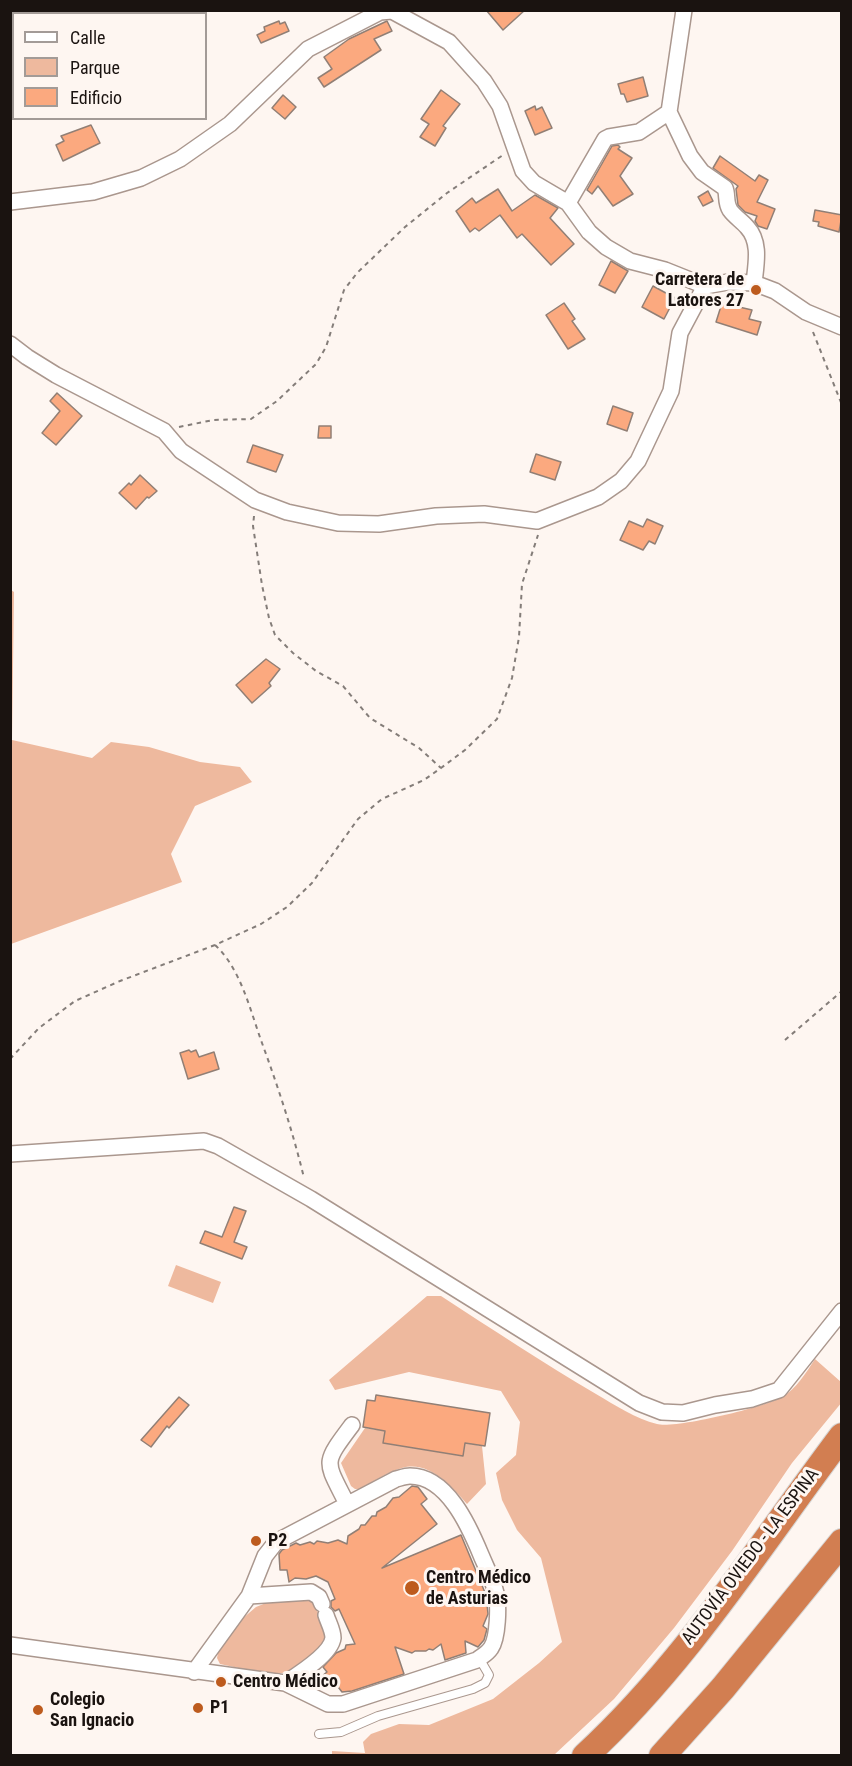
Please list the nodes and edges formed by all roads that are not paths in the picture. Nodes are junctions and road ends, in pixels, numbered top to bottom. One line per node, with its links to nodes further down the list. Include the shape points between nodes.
1 (684, 10): 3 (street)
2 (380, 11): 4 (street, via 308,49 230,124 180,159 141,178 93,192); 5 (street, via 392,12 449,42 484,81 500,106 523,171 534,183)
3 (669, 112): 5 (street, via 639,132 605,139); 6 (street, via 690,156 702,172 724,188 730,211 752,234 758,253)
4 (10, 201)
5 (568, 202): 7 (street, via 589,232 606,247 630,261)
6 (754, 283): 7 (street); 8 (street)
7 (705, 286): 9 (street, via 680,333 671,391 638,461 621,481 598,498 537,521 484,514 379,524 338,523 287,512 255,500 181,451 164,431 56,375)
8 (842, 327)
9 (10, 344)
10 (10, 1154): 11 (street, via 204,1141 218,1146 311,1199 639,1403 662,1412 683,1413 779,1390)
11 (842, 1311)
12 (352, 1425): 14 (street, via 331,1454 328,1465)
13 (842, 1436): 22 (highway, AUTOVÍA OVIEDO - LA ESPINA, via 713,1613 616,1727)
14 (347, 1504): 16 (street, via 276,1542 265,1556); 18 (street, via 410,1476 426,1480 459,1509 496,1594 493,1646)
15 (842, 1542): 23 (highway, via 723,1688)
16 (249, 1596): 19 (street); 20 (street, via 312,1592 319,1597 333,1635 331,1646)
17 (10, 1645): 19 (street)
18 (477, 1660): 20 (street, via 343,1704 328,1704); 21 (lane, via 489,1675 485,1683 473,1689 378,1716 341,1732)
19 (194, 1672): 20 (street)
20 (285, 1683)
21 (319, 1734)
22 (585, 1755)
23 (662, 1755)

